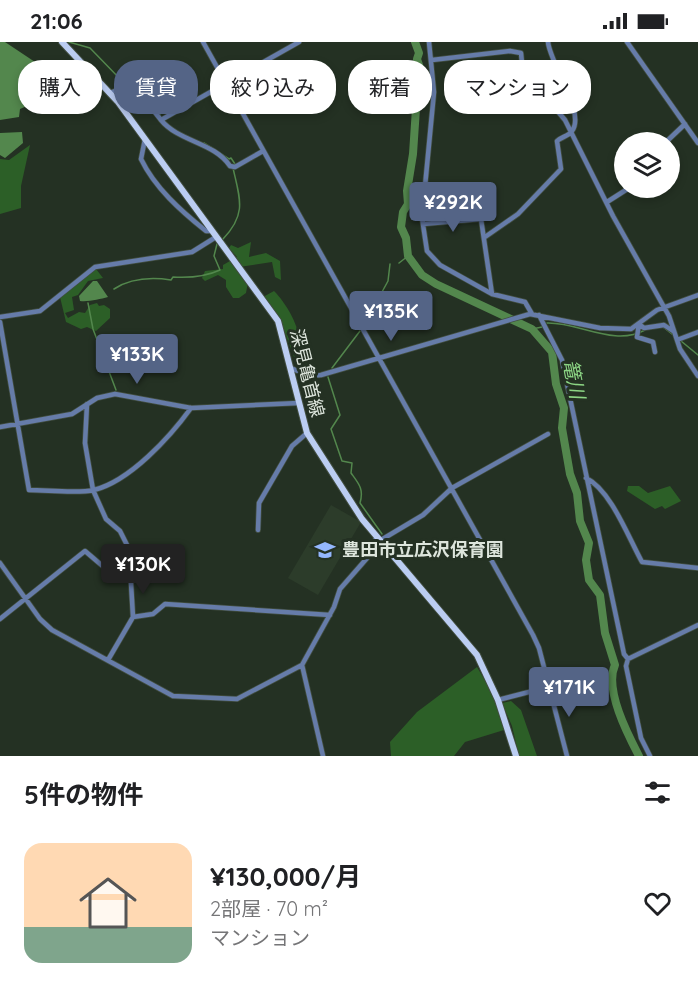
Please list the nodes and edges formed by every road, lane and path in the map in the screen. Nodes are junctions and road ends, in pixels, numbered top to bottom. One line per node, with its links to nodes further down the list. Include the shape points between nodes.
1 (62, 42): 11 (main road, 深見亀首線)
2 (203, 42): 7 (street)
3 (299, 42): 8 (street)
4 (429, 42): 9 (street)
5 (548, 42): 15 (street, via 571,98 576,118)
6 (627, 42): 14 (street)
7 (213, 60)
8 (267, 60)
9 (432, 60): 15 (street, via 521,53 534,83 557,107); 22 (street, via 434,104)
10 (210, 92): 13 (street)
11 (109, 93): 13 (street, via 129,86); 17 (main road, 深見亀首線)
12 (243, 114): 19 (street)
13 (161, 119): 19 (street, via 175,132 219,154 233,166)
14 (685, 124): 16 (street); 18 (street)
15 (571, 132): 21 (street); 24 (street, via 557,141 561,169 518,214)
16 (677, 132)
17 (145, 140): 23 (main road, 深見亀首線); 23 (street, via 141,159 153,177 178,209)
18 (698, 142)
19 (263, 151): 36 (street)
20 (614, 198): 21 (street)
21 (607, 202): 27 (street)
22 (423, 224): 24 (street, via 481,219); 25 (street, via 425,245 434,261)
23 (214, 234): 30 (street, via 192,252 95,267 40,311); 37 (main road, 深見亀首線, via 278,321)
24 (485, 237): 25 (street)
25 (492, 294): 28 (street, via 523,300)
26 (698, 295): 27 (street)
27 (664, 307): 31 (street); 32 (street)
28 (531, 314): 29 (street); 36 (street)
29 (539, 315): 31 (street, via 611,330 631,329); 46 (street, via 562,360)
30 (0, 320): 42 (street)
31 (639, 324): 32 (street, via 645,328 664,326); 35 (street, via 639,337 653,342)
32 (673, 331): 34 (street)
33 (698, 332): 34 (street)
34 (676, 340): 38 (street)
35 (655, 352)
36 (379, 357): 37 (street, via 314,376); 47 (street)
37 (291, 368): 39 (main road, 深見亀首線)
38 (698, 376)
39 (299, 403): 41 (street); 44 (main road, 深見亀首線)
40 (87, 404): 41 (street, via 115,394); 42 (street, via 72,414); 48 (street, via 86,443)
41 (192, 408): 48 (street, via 139,465)
42 (18, 424): 43 (street); 48 (street, via 29,490)
43 (0, 427)
44 (307, 433): 49 (street, via 292,446 259,503); 50 (main road, 深見亀首線, via 362,519)
45 (549, 434): 47 (street)
46 (586, 478): 52 (street, via 614,509 642,562); 59 (street)
47 (452, 488): 50 (street, via 423,515); 63 (street, via 536,641)
48 (93, 490): 53 (street, via 106,519 120,531 129,549)
49 (258, 530)
50 (379, 538): 55 (street, via 368,557 339,589); 64 (main road, 深見亀首線, via 477,655)
51 (0, 563): 54 (street)
52 (698, 567)
53 (130, 574): 54 (street, via 112,574 85,551); 56 (street)
54 (26, 601): 57 (street); 60 (street, via 52,630)
55 (330, 615): 56 (street, via 165,604 153,614); 61 (street)
56 (134, 617): 60 (street)
57 (0, 619)
58 (698, 625): 59 (street)
59 (628, 659): 68 (street, via 641,738)
60 (108, 660): 61 (street, via 173,696 237,699)
61 (302, 665): 65 (street)
62 (599, 674): 63 (street)
63 (549, 686): 64 (street); 67 (street)
64 (498, 700): 66 (main road, 深見亀首線)
65 (323, 756)
66 (516, 756)
67 (567, 756)
68 (650, 756)

